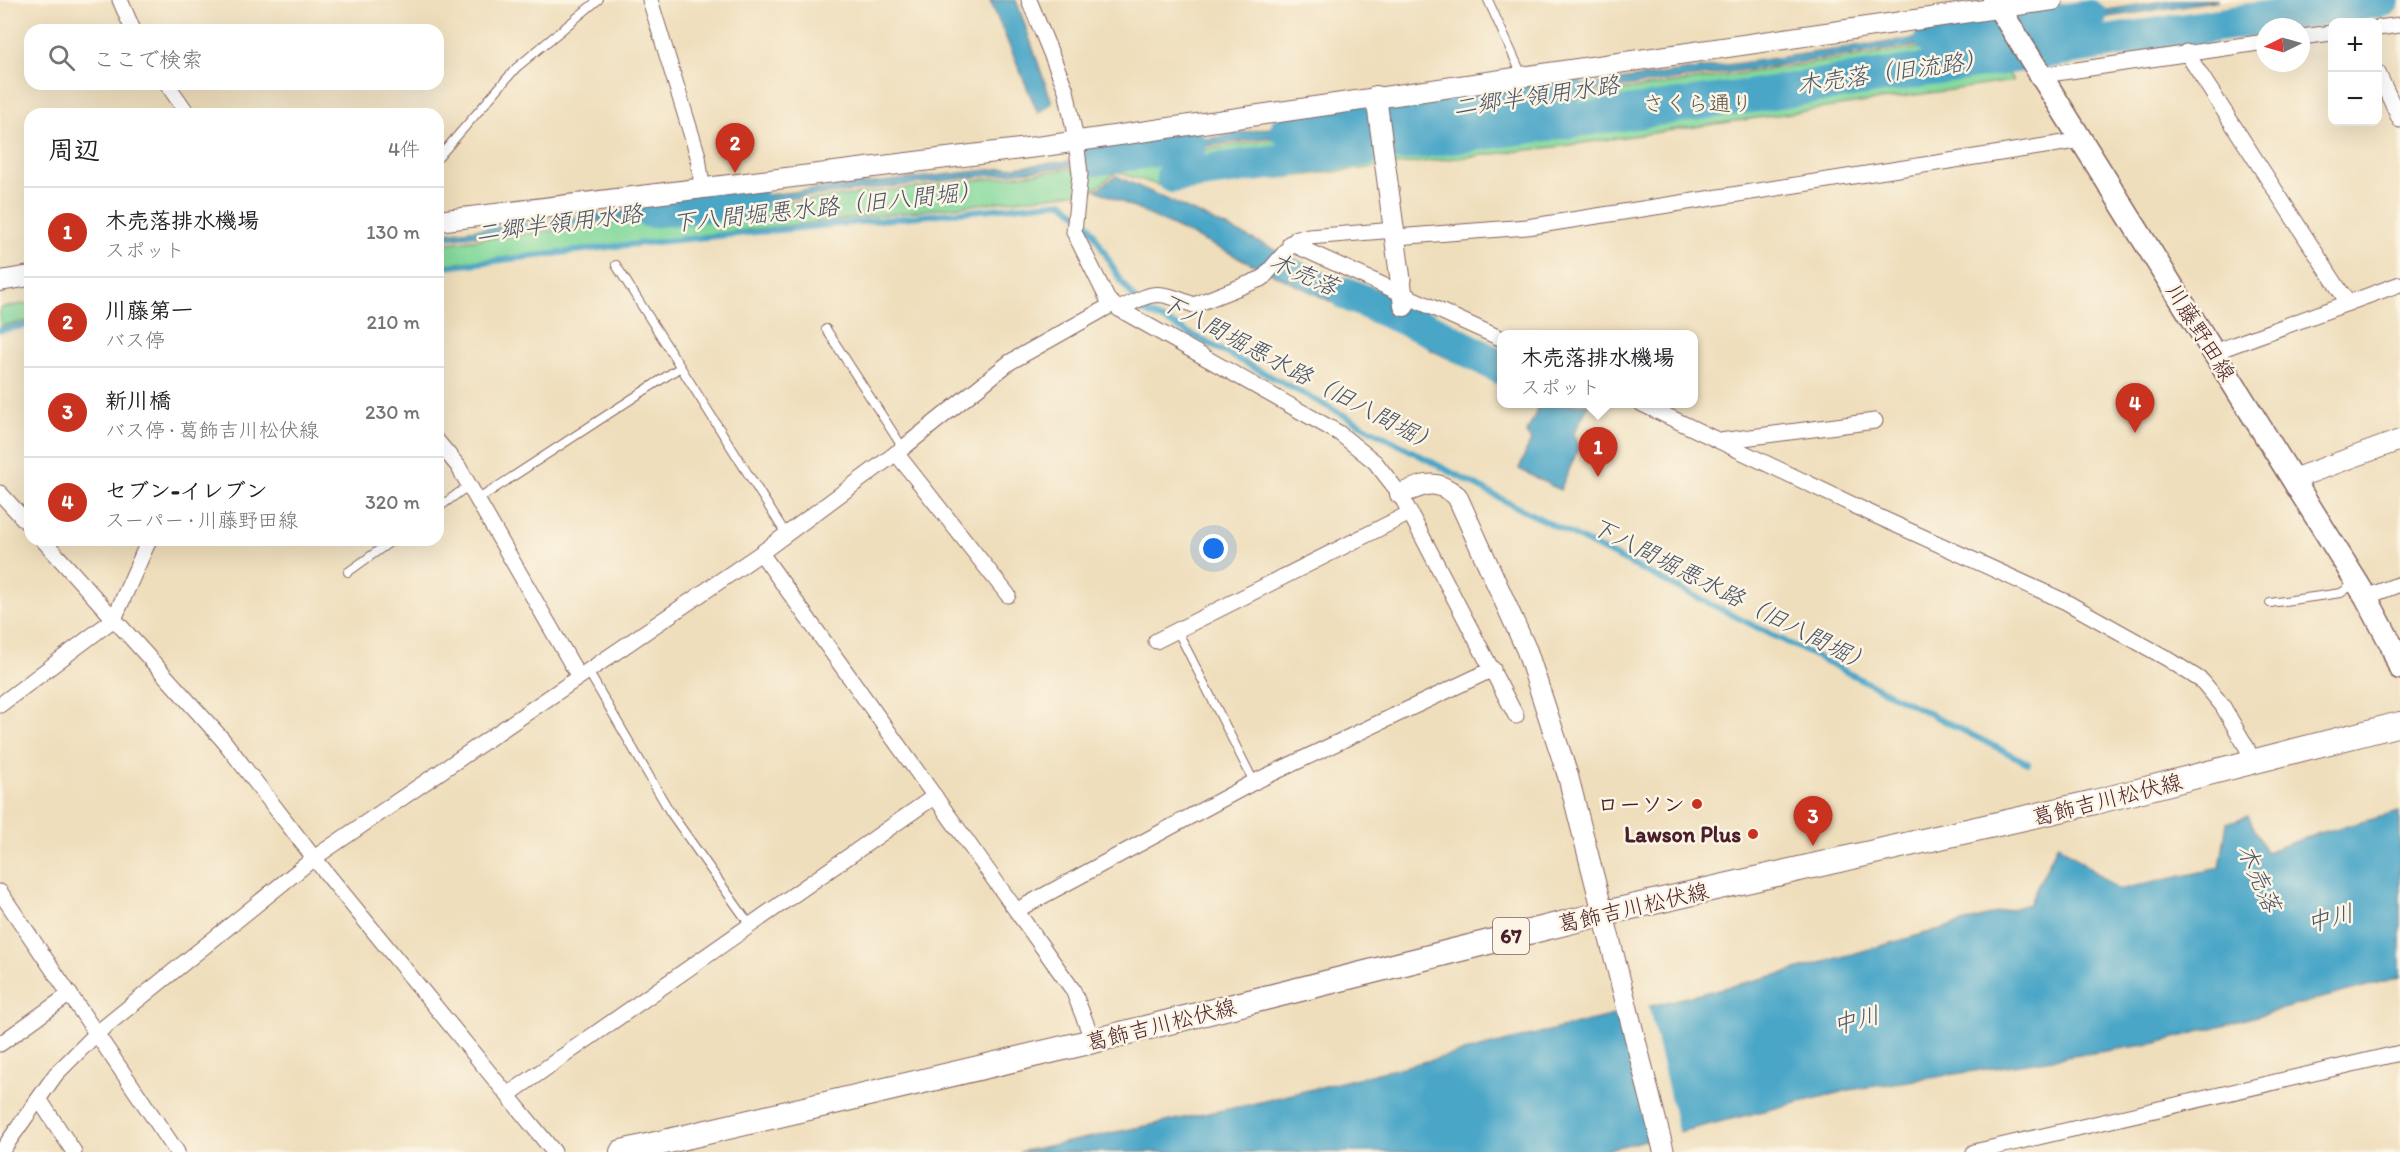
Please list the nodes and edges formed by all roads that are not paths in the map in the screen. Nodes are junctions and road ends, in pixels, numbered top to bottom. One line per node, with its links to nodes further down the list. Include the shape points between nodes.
1 (120, 0): 8 (street)
2 (598, 0): 23 (lane, via 516,68)
3 (650, 0): 25 (street, via 698,156)
4 (1029, 0): 24 (street, via 1066,90)
5 (1488, 0): 16 (lane)
6 (2053, 0): 7 (street)
7 (2000, 9): 15 (main road, 川藤野田線); 16 (street)
8 (130, 24)
9 (2400, 25): 10 (street)
10 (2382, 27)
11 (2328, 34): 12 (street)
12 (2310, 37)
13 (2256, 43): 14 (street)
14 (2186, 52): 15 (street); 34 (street)
15 (2041, 72): 22 (main road, 川藤野田線)
16 (1522, 75): 19 (street)
17 (2382, 82): 21 (street)
18 (171, 90): 20 (street)
19 (1376, 96): 24 (street); 27 (street)
20 (184, 108)
21 (2400, 120)
22 (2082, 140): 27 (street, via 1527,227); 38 (main road, 川藤野田線)
23 (444, 151)
24 (1078, 152): 25 (street, via 1022,149); 35 (street, via 1074,232 1108,300)
25 (702, 188): 26 (street)
26 (444, 220)
27 (1396, 233): 28 (street, via 1297,238); 33 (street)
28 (1290, 243): 33 (street); 35 (street, via 1263,278 1194,304 1153,293)
29 (615, 265): 39 (lane)
30 (24, 277): 31 (street)
31 (0, 280)
32 (2400, 284): 34 (street)
33 (1403, 301): 37 (street)
34 (2348, 303): 38 (street)
35 (1116, 306): 45 (street, via 1010,362); 49 (street, via 1339,433 1376,462)
36 (826, 329): 45 (lane)
37 (1497, 337)
38 (2214, 352): 46 (main road, 川藤野田線)
39 (679, 368): 50 (lane); 54 (lane)
40 (1650, 408): 43 (street)
41 (1875, 421): 43 (street)
42 (2400, 440): 46 (street)
43 (1720, 441): 73 (street, via 2066,602 2168,659 2202,681 2222,705)
44 (444, 449): 47 (street)
45 (899, 451): 54 (street); 62 (street)
46 (2293, 479): 61 (main road, 川藤野田線)
47 (468, 486): 50 (street); 51 (lane)
48 (0, 493): 53 (street)
49 (1400, 494): 52 (street); 79 (street, via 1432,483 1457,496 1527,651 1568,776)
50 (477, 500): 69 (street)
51 (444, 504)
52 (1408, 514): 65 (street); 68 (street)
53 (24, 519)
54 (786, 534): 58 (street)
55 (48, 546): 64 (street)
56 (146, 546): 64 (street)
57 (385, 546): 59 (lane)
58 (761, 553): 69 (street); 75 (street)
59 (348, 572)
60 (2400, 584): 61 (street)
61 (2362, 590): 63 (lane); 67 (main road, 川藤野田線)
62 (1008, 596)
63 (2271, 603)
64 (114, 619): 70 (street); 76 (street, via 223,740)
65 (1177, 630): 66 (street); 74 (lane)
66 (1156, 640)
67 (2400, 668)
68 (1493, 669): 71 (street); 74 (street)
69 (583, 674): 76 (street); 80 (lane, via 670,812)
70 (0, 705)
71 (1516, 716)
72 (2400, 724): 73 (main road, 葛飾吉川松伏線 / 67)
73 (2252, 763): 79 (main road, 葛飾吉川松伏線 / 67, via 1942,838)
74 (1254, 782): 78 (street)
75 (935, 796): 78 (street); 80 (street)
76 (314, 858): 82 (street); 86 (street)
77 (0, 892): 81 (street)
78 (1017, 910): 83 (street, via 1073,990)
79 (1605, 913): 83 (main road, 葛飾吉川松伏線 / 67); 93 (street)
80 (750, 925): 86 (street)
81 (70, 994): 82 (street); 84 (street)
82 (97, 1033): 87 (street, via 56,1074); 90 (street)
83 (1093, 1041): 92 (main road, 葛飾吉川松伏線 / 67)
84 (0, 1044)
85 (2400, 1053): 94 (street)
86 (509, 1094): 91 (street)
87 (39, 1099): 88 (street); 89 (street)
88 (1, 1152)
89 (74, 1152)
90 (177, 1152)
91 (554, 1152)
92 (622, 1152)
93 (1664, 1152)
94 (1974, 1152)

